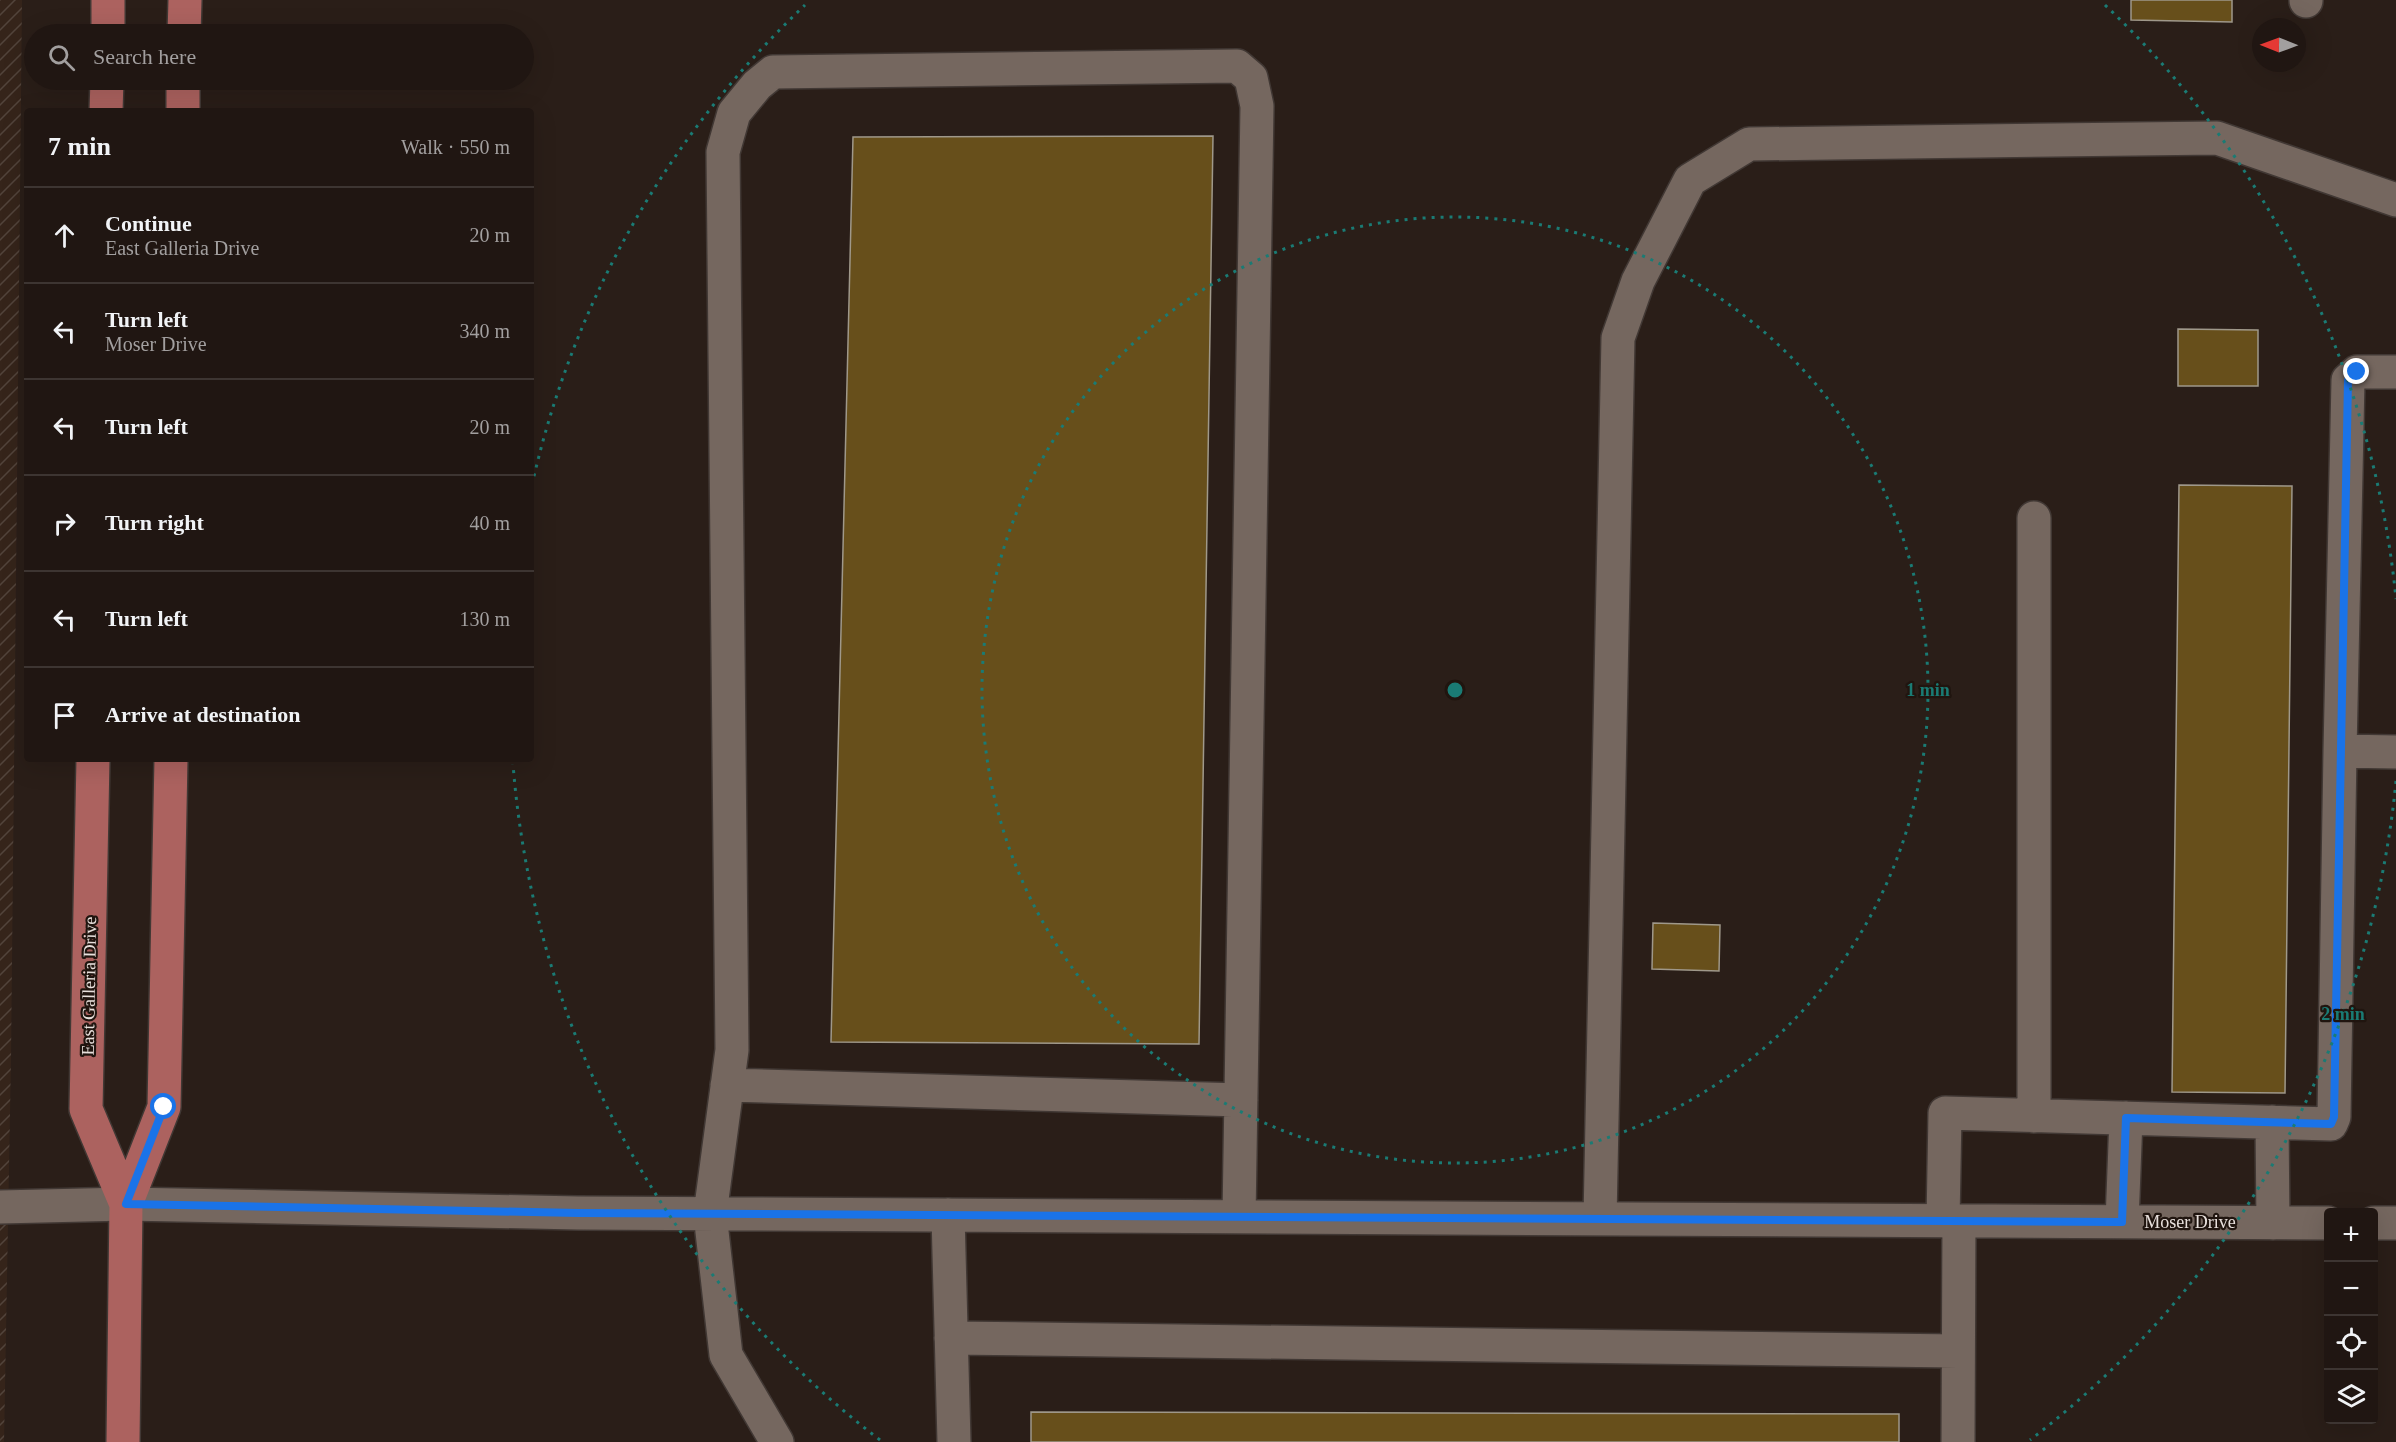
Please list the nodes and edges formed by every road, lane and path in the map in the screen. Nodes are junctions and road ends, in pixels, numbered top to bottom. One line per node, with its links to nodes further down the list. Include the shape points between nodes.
1 (108, 0): 3 (main road)
2 (185, 0): 4 (main road)
3 (108, 24)
4 (184, 24)
5 (107, 90): 7 (main road)
6 (183, 90): 8 (main road)
7 (106, 108)
8 (183, 108)
9 (2396, 200): 26 (street, via 2217,138 1749,144 1690,180 1638,281 1618,338)
10 (2396, 372): 12 (street, via 2357,372 2348,380)
11 (2034, 518): 18 (street)
12 (2340, 751): 13 (street); 20 (street, via 2334,1117 2331,1124)
13 (2396, 752)
14 (93, 762): 21 (main road, East Galleria Drive, via 86,1109)
15 (171, 762): 21 (main road, East Galleria Drive, via 164,1107)
16 (727, 1085): 17 (street); 17 (street, via 732,1050 723,152 734,113 773,72 1237,66 1251,78 1257,106); 23 (street)
17 (1241, 1100): 25 (street)
18 (2034, 1116): 19 (street); 27 (street, via 1945,1113)
19 (2126, 1118): 20 (street); 28 (street)
20 (2272, 1122): 29 (street)
21 (126, 1204): 22 (street, Moser Drive); 23 (street, Moser Drive); 35 (main road, East Galleria Drive)
22 (0, 1207)
23 (710, 1214): 24 (street, Moser Drive); 36 (street, via 726,1355)
24 (948, 1215): 25 (street, Moser Drive); 33 (street)
25 (1239, 1217): 26 (street, Moser Drive)
26 (1600, 1219): 27 (street, Moser Drive)
27 (1951, 1221): 28 (street, Moser Drive); 34 (street)
28 (2122, 1222): 29 (street, Moser Drive)
29 (2273, 1223): 30 (street, Moser Drive)
30 (2324, 1223)
31 (2378, 1223): 32 (street)
32 (2396, 1223)
33 (951, 1338): 34 (street); 37 (street)
34 (1958, 1351): 38 (street)
35 (123, 1442)
36 (777, 1442)
37 (954, 1442)
38 (1958, 1442)

